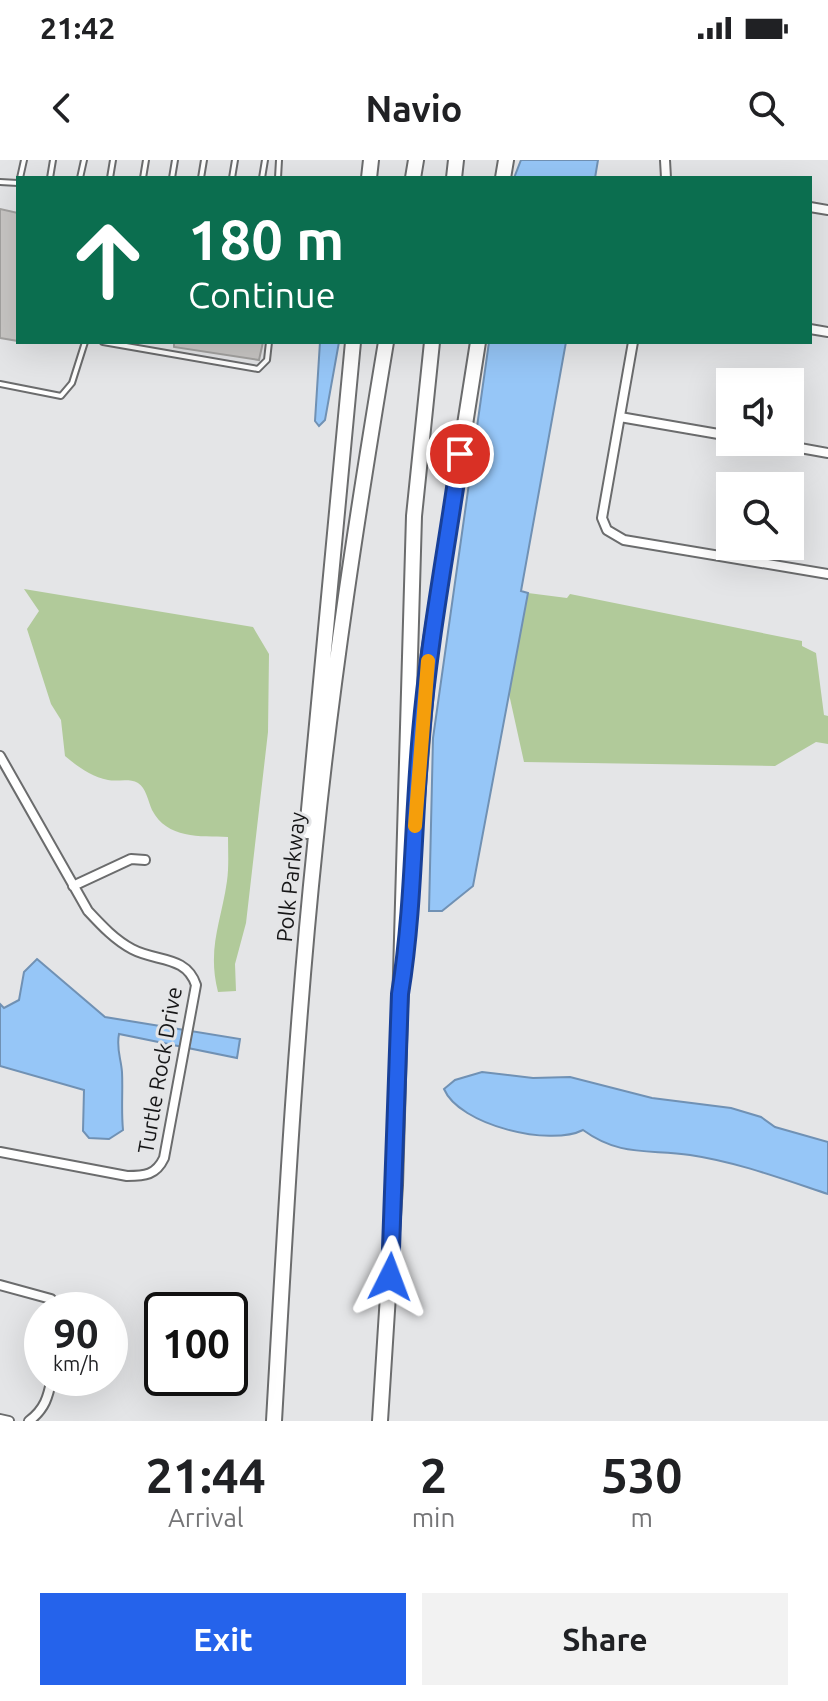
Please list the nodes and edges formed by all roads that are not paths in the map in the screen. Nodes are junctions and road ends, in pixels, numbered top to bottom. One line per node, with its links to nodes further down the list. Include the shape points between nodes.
1 (84, 344): 9 (lane, via 72,383 61,396)
2 (114, 344): 3 (lane, via 258,369 267,360)
3 (269, 344)
4 (353, 344): 19 (highway, via 300,918)
5 (386, 344): 19 (highway, Polk Parkway, via 342,617)
6 (432, 344): 18 (highway, via 414,516)
7 (478, 344): 18 (highway, via 429,653)
8 (633, 344): 10 (street)
9 (0, 384)
10 (620, 417): 11 (street); 14 (street, via 602,518 607,530 624,540)
11 (716, 434)
12 (804, 449): 13 (street)
13 (828, 453)
14 (828, 574)
15 (0, 756): 17 (street, Turtle Rock Drive)
16 (145, 860): 17 (street, via 131,859)
17 (73, 886): 20 (street, Turtle Rock Drive, via 106,931 135,951 180,964 192,973 196,985 164,1158 159,1169 145,1176 127,1176)
18 (400, 994): 28 (highway)
19 (300, 999): 27 (highway, Polk Parkway)
20 (0, 1152)
21 (0, 1285): 22 (street)
22 (26, 1292)
23 (48, 1396): 26 (street)
24 (0, 1419): 25 (street)
25 (9, 1421)
26 (29, 1421)
27 (274, 1421)
28 (380, 1421)

